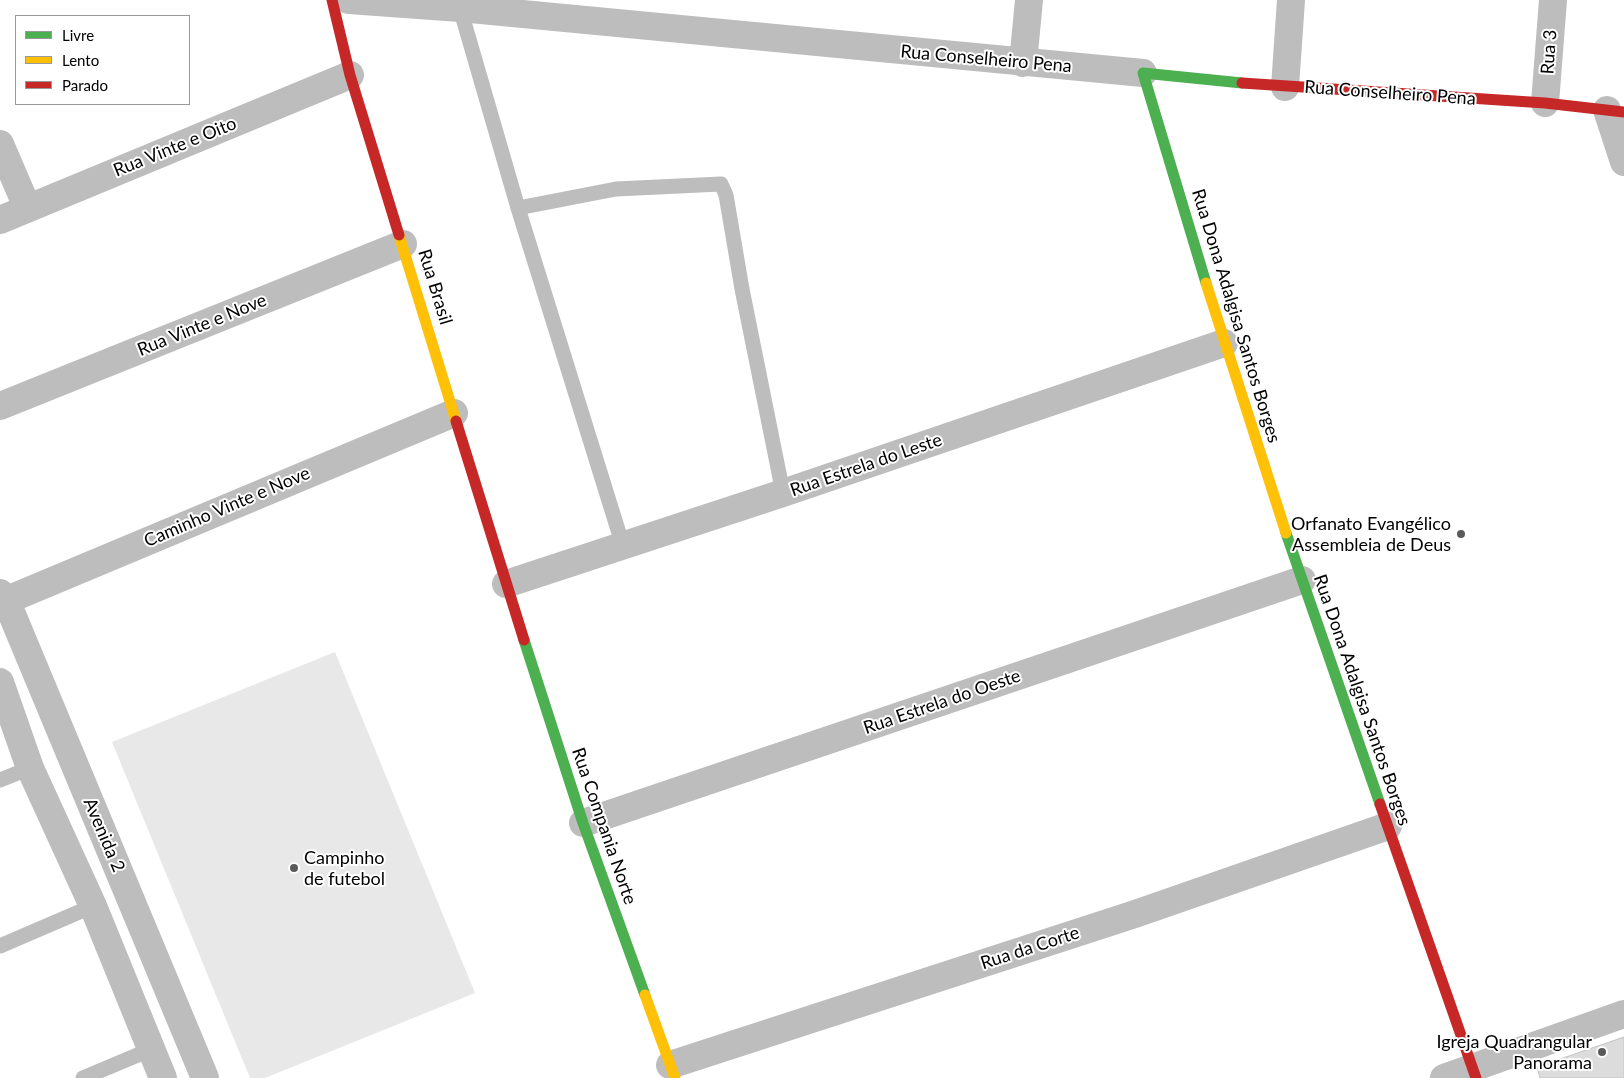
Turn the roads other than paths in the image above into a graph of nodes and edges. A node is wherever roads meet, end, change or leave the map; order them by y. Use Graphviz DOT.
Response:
graph roads {
  1 [pos="332,0"];
  2 [pos="349,0"];
  3 [pos="1029,0"];
  4 [pos="1291,0"];
  5 [pos="1553,0"];
  6 [pos="460,8"];
  7 [pos="1022,63"];
  8 [pos="1143,72"];
  9 [pos="350,75"];
  10 [pos="1285,87"];
  11 [pos="1545,103"];
  12 [pos="1615,111"];
  13 [pos="0,144"];
  14 [pos="1624,162"];
  15 [pos="27,207"];
  16 [pos="518,208"];
  17 [pos="0,220"];
  18 [pos="403,244"];
  19 [pos="1224,343"];
  20 [pos="0,406"];
  21 [pos="454,412"];
  22 [pos="783,494"];
  23 [pos="623,546"];
  24 [pos="1302,580"];
  25 [pos="506,584"];
  26 [pos="2,599"];
  27 [pos="0,682"];
  28 [pos="30,768"];
  29 [pos="0,780"];
  30 [pos="583,823"];
  31 [pos="1388,826"];
  32 [pos="93,906"];
  33 [pos="0,946"];
  34 [pos="1624,1014"];
  35 [pos="152,1049"];
  36 [pos="673,1071"];
  37 [pos="1474,1073"];
  38 [pos="83,1078"];
  39 [pos="163,1078"];
  40 [pos="205,1078"];
  41 [pos="1444,1078"];
  1 -- 9 [label="street, Rua Brasil"];
  2 -- 6 [label="street, Rua Conselheiro Pena"];
  3 -- 7 [label="street"];
  4 -- 10 [label="street"];
  5 -- 11 [label="street, Rua 3"];
  6 -- 7 [label="street, Rua Conselheiro Pena"];
  6 -- 16 [label="lane"];
  7 -- 8 [label="street, Rua Conselheiro Pena"];
  8 -- 10 [label="street, Rua Conselheiro Pena"];
  8 -- 19 [label="street, Rua Dona Adalgisa Santos Borges"];
  9 -- 15 [label="street, Rua Vinte e Oito"];
  9 -- 18 [label="street, Rua Brasil"];
  10 -- 11 [label="street, Rua Conselheiro Pena"];
  11 -- 12 [label="street, Rua Conselheiro Pena"];
  12 -- 14 [label="street"];
  13 -- 15 [label="street"];
  15 -- 17 [label="street, Rua Vinte e Oito"];
  16 -- 22 [label="lane"];
  16 -- 23 [label="lane"];
  18 -- 20 [label="street, Rua Vinte e Nove"];
  18 -- 21 [label="street, Rua Brasil"];
  19 -- 22 [label="street, Rua Estrela do Leste"];
  19 -- 24 [label="street, Rua Dona Adalgisa Santos Borges"];
  21 -- 25 [label="street, Rua Brasil"];
  21 -- 26 [label="street, Caminho Vinte e Nove"];
  22 -- 23 [label="street, Rua Estrela do Leste"];
  23 -- 25 [label="street, Rua Estrela do Leste"];
  24 -- 30 [label="street, Rua Estrela do Oeste"];
  24 -- 31 [label="street, Rua Dona Adalgisa Santos Borges"];
  25 -- 30 [label="street, Rua Compania Norte"];
  26 -- 40 [label="street, Avenida 2"];
  27 -- 28 [label="street"];
  28 -- 29 [label="lane"];
  28 -- 32 [label="street"];
  30 -- 36 [label="street, Rua Compania Norte"];
  31 -- 36 [label="street, Rua da Corte"];
  31 -- 37 [label="street, Rua Dona Adalgisa Santos Borges"];
  32 -- 33 [label="lane"];
  32 -- 35 [label="street"];
  34 -- 37 [label="street"];
  35 -- 38 [label="lane"];
  35 -- 39 [label="street"];
  37 -- 41 [label="street"];
}
